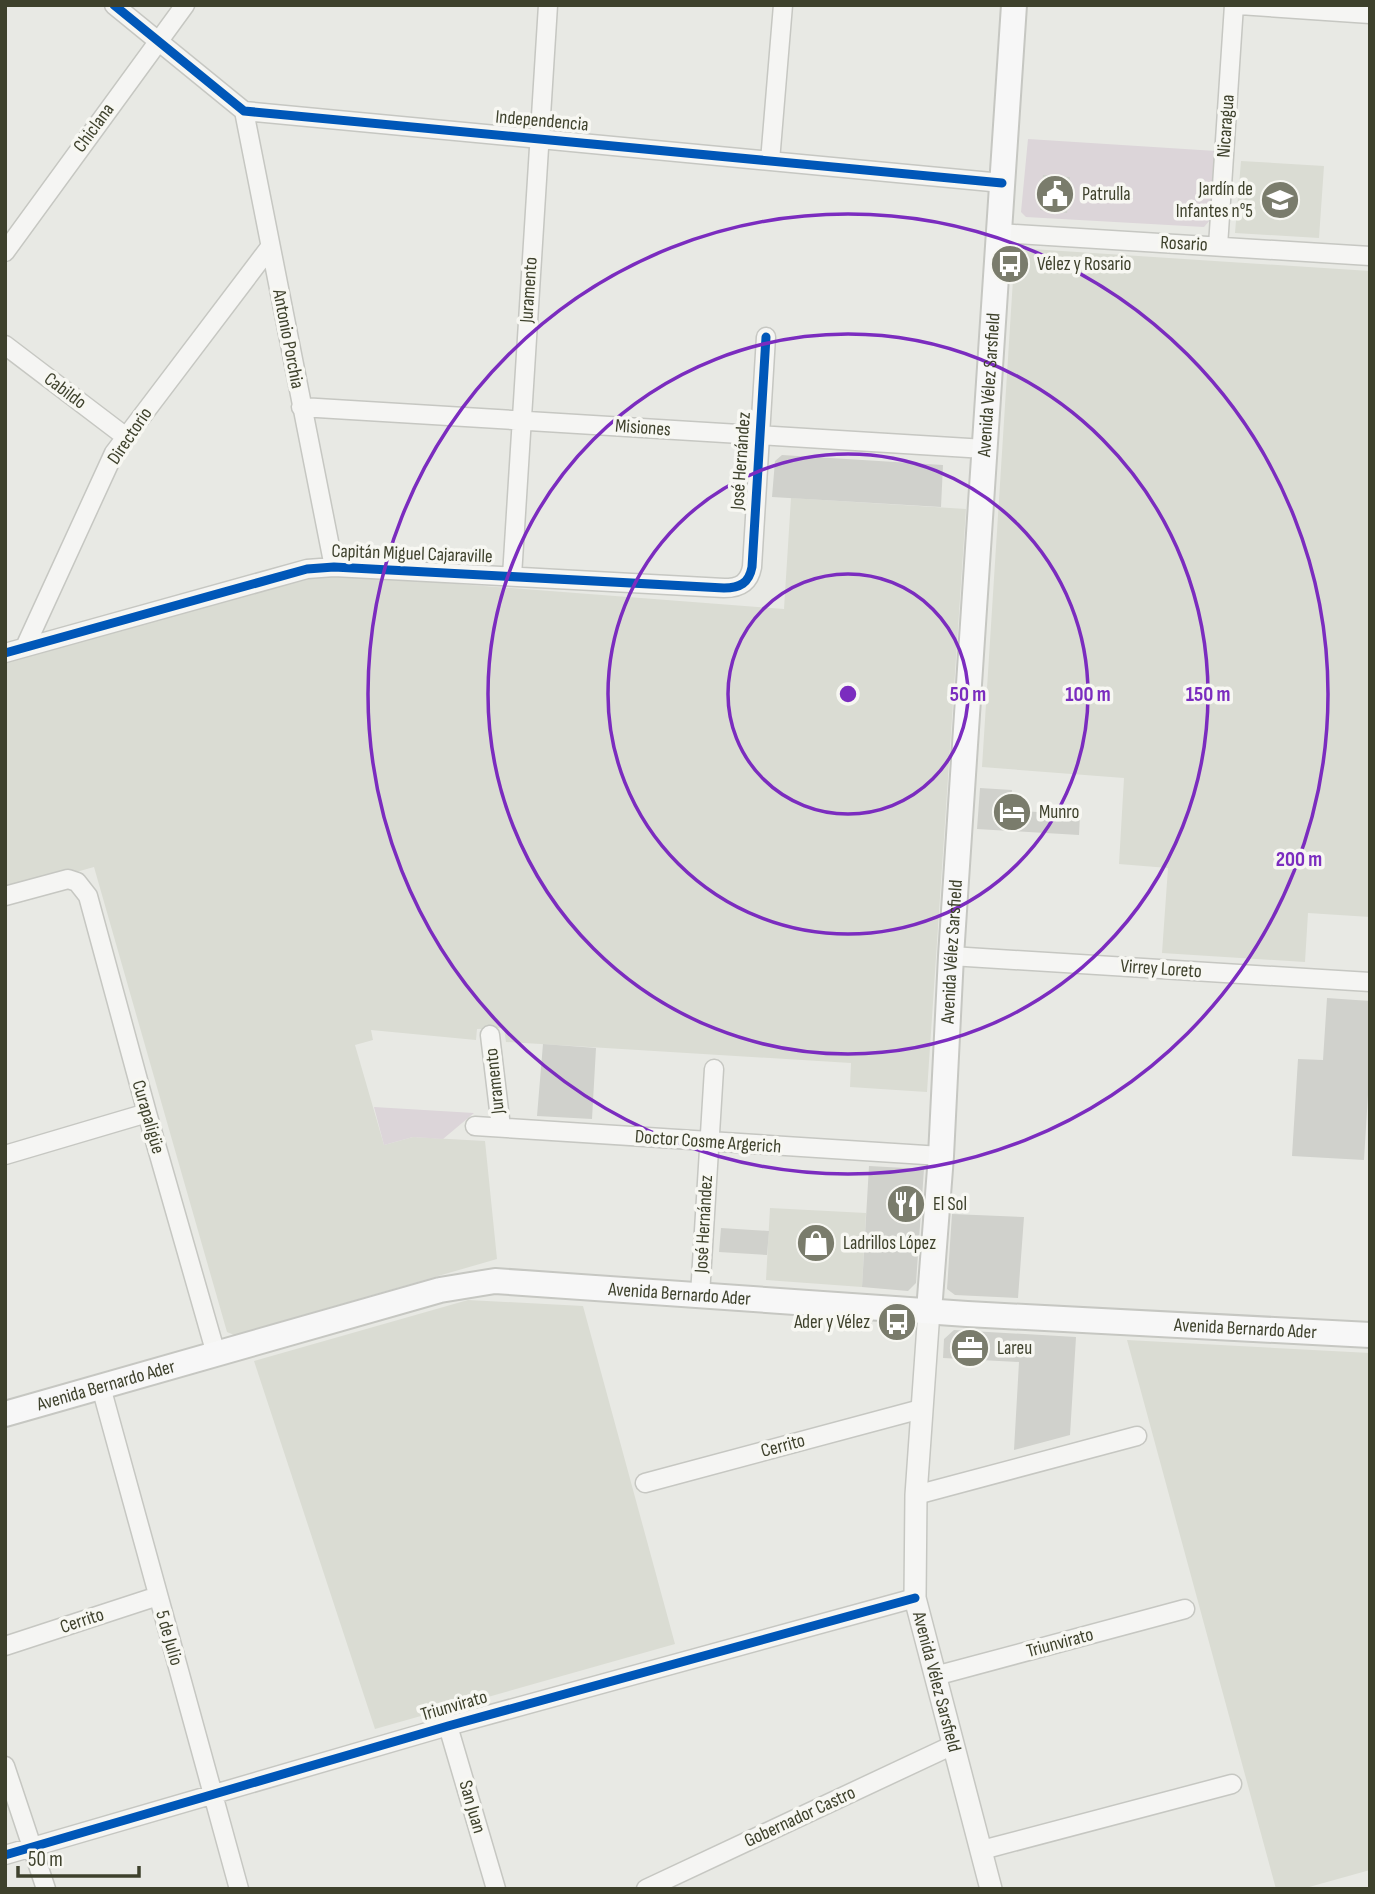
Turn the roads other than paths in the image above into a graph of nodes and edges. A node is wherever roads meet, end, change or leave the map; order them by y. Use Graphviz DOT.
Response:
graph roads {
  1 [pos="114,5"];
  2 [pos="185,5"];
  3 [pos="548,5"];
  4 [pos="783,5"];
  5 [pos="1014,5"];
  6 [pos="1236,5"];
  7 [pos="1370,14"];
  8 [pos="158,40"];
  9 [pos="244,111"];
  10 [pos="539,138"];
  11 [pos="770,161"];
  12 [pos="1002,183"];
  13 [pos="999,233"];
  14 [pos="1218,246"];
  15 [pos="270,247"];
  16 [pos="5,252"];
  17 [pos="1370,256"];
  18 [pos="766,337"];
  19 [pos="5,345"];
  20 [pos="300,407"];
  21 [pos="521,420"];
  22 [pos="760,435"];
  23 [pos="126,437"];
  24 [pos="985,449"];
  25 [pos="334,567"];
  26 [pos="512,576"];
  27 [pos="743,584"];
  28 [pos="25,647"];
  29 [pos="5,653"];
  30 [pos="5,896"];
  31 [pos="951,956"];
  32 [pos="1370,982"];
  33 [pos="490,1035"];
  34 [pos="713,1069"];
  35 [pos="147,1113"];
  36 [pos="475,1126"];
  37 [pos="500,1128"];
  38 [pos="708,1142"];
  39 [pos="5,1155"];
  40 [pos="941,1156"];
  41 [pos="700,1295"];
  42 [pos="929,1311"];
  43 [pos="1370,1335"];
  44 [pos="216,1354"];
  45 [pos="101,1387"];
  46 [pos="921,1409"];
  47 [pos="5,1414"];
  48 [pos="1137,1436"];
  49 [pos="645,1483"];
  50 [pos="916,1495"];
  51 [pos="158,1597"];
  52 [pos="915,1598"];
  53 [pos="1185,1609"];
  54 [pos="5,1646"];
  55 [pos="935,1676"];
  56 [pos="448,1726"];
  57 [pos="953,1745"];
  58 [pos="5,1766"];
  59 [pos="1232,1784"];
  60 [pos="213,1793"];
  61 [pos="32,1846"];
  62 [pos="982,1850"];
  63 [pos="5,1855"];
  64 [pos="46,1889"];
  65 [pos="239,1889"];
  66 [pos="496,1889"];
  67 [pos="646,1889"];
  68 [pos="991,1889"];
  1 -- 8 [label="street"];
  2 -- 8 [label="street, Chiclana"];
  3 -- 10 [label="street, Juramento"];
  4 -- 11 [label="street"];
  5 -- 12 [label="main road, Avenida Vélez Sarsfield"];
  6 -- 7 [label="street"];
  6 -- 14 [label="street, Nicaragua"];
  8 -- 9 [label="street"];
  8 -- 16 [label="street, Chiclana"];
  9 -- 10 [label="street, Independencia"];
  9 -- 15 [label="street, Antonio Porchia"];
  10 -- 11 [label="street, Independencia"];
  10 -- 21 [label="street, Juramento"];
  11 -- 12 [label="street, Independencia"];
  12 -- 13 [label="main road, Avenida Vélez Sarsfield"];
  13 -- 14 [label="street, Rosario"];
  13 -- 24 [label="main road, Avenida Vélez Sarsfield"];
  14 -- 17 [label="street, Rosario"];
  15 -- 20 [label="street, Antonio Porchia"];
  15 -- 23 [label="street, Directorio"];
  18 -- 22 [label="street, José Hernández"];
  19 -- 23 [label="street, Cabildo"];
  20 -- 21 [label="street, Misiones"];
  20 -- 25 [label="street, Antonio Porchia"];
  21 -- 22 [label="street, Misiones"];
  21 -- 26 [label="street, Juramento"];
  22 -- 24 [label="street, Misiones"];
  22 -- 27 [label="street, José Hernández"];
  23 -- 28 [label="street, Directorio"];
  24 -- 31 [label="main road, Avenida Vélez Sarsfield"];
  25 -- 26 [label="street, Capitán Miguel Cajaraville"];
  25 -- 28 [label="street, Capitán Miguel Cajaraville"];
  26 -- 27 [label="street, Capitán Miguel Cajaraville"];
  28 -- 29 [label="street, Capitán Miguel Cajaraville"];
  30 -- 35 [label="street, Curapaligüe"];
  31 -- 32 [label="street, Virrey Loreto"];
  31 -- 40 [label="main road, Avenida Vélez Sarsfield"];
  33 -- 37 [label="street, Juramento"];
  34 -- 38 [label="street, José Hernández"];
  35 -- 39 [label="street"];
  35 -- 44 [label="street, Curapaligüe"];
  36 -- 37 [label="street, Doctor Cosme Argerich"];
  37 -- 38 [label="street, Doctor Cosme Argerich"];
  38 -- 40 [label="street, Doctor Cosme Argerich"];
  38 -- 41 [label="street, José Hernández"];
  40 -- 42 [label="main road, Avenida Vélez Sarsfield"];
  41 -- 42 [label="main road, Avenida Bernardo Ader"];
  41 -- 44 [label="main road, Avenida Bernardo Ader"];
  42 -- 43 [label="main road, Avenida Bernardo Ader"];
  42 -- 46 [label="street, Avenida Vélez Sarsfield"];
  44 -- 45 [label="main road, Avenida Bernardo Ader"];
  45 -- 47 [label="main road, Avenida Bernardo Ader"];
  45 -- 51 [label="street, 5 de Julio"];
  46 -- 49 [label="street, Cerrito"];
  46 -- 50 [label="street, Avenida Vélez Sarsfield"];
  48 -- 50 [label="street"];
  50 -- 52 [label="street, Avenida Vélez Sarsfield"];
  51 -- 54 [label="street, Cerrito"];
  51 -- 60 [label="street, 5 de Julio"];
  52 -- 55 [label="street, Avenida Vélez Sarsfield"];
  52 -- 56 [label="street, Triunvirato"];
  53 -- 55 [label="street, Triunvirato"];
  55 -- 57 [label="street, Avenida Vélez Sarsfield"];
  56 -- 60 [label="street, Triunvirato"];
  56 -- 66 [label="street, San Juan"];
  57 -- 62 [label="street, Avenida Vélez Sarsfield"];
  57 -- 67 [label="street, Gobernador Castro"];
  58 -- 61 [label="street"];
  59 -- 62 [label="street"];
  60 -- 61 [label="street, Triunvirato"];
  60 -- 65 [label="street, 5 de Julio"];
  61 -- 63 [label="street, Triunvirato"];
  61 -- 64 [label="street"];
  62 -- 68 [label="street, Avenida Vélez Sarsfield"];
}
